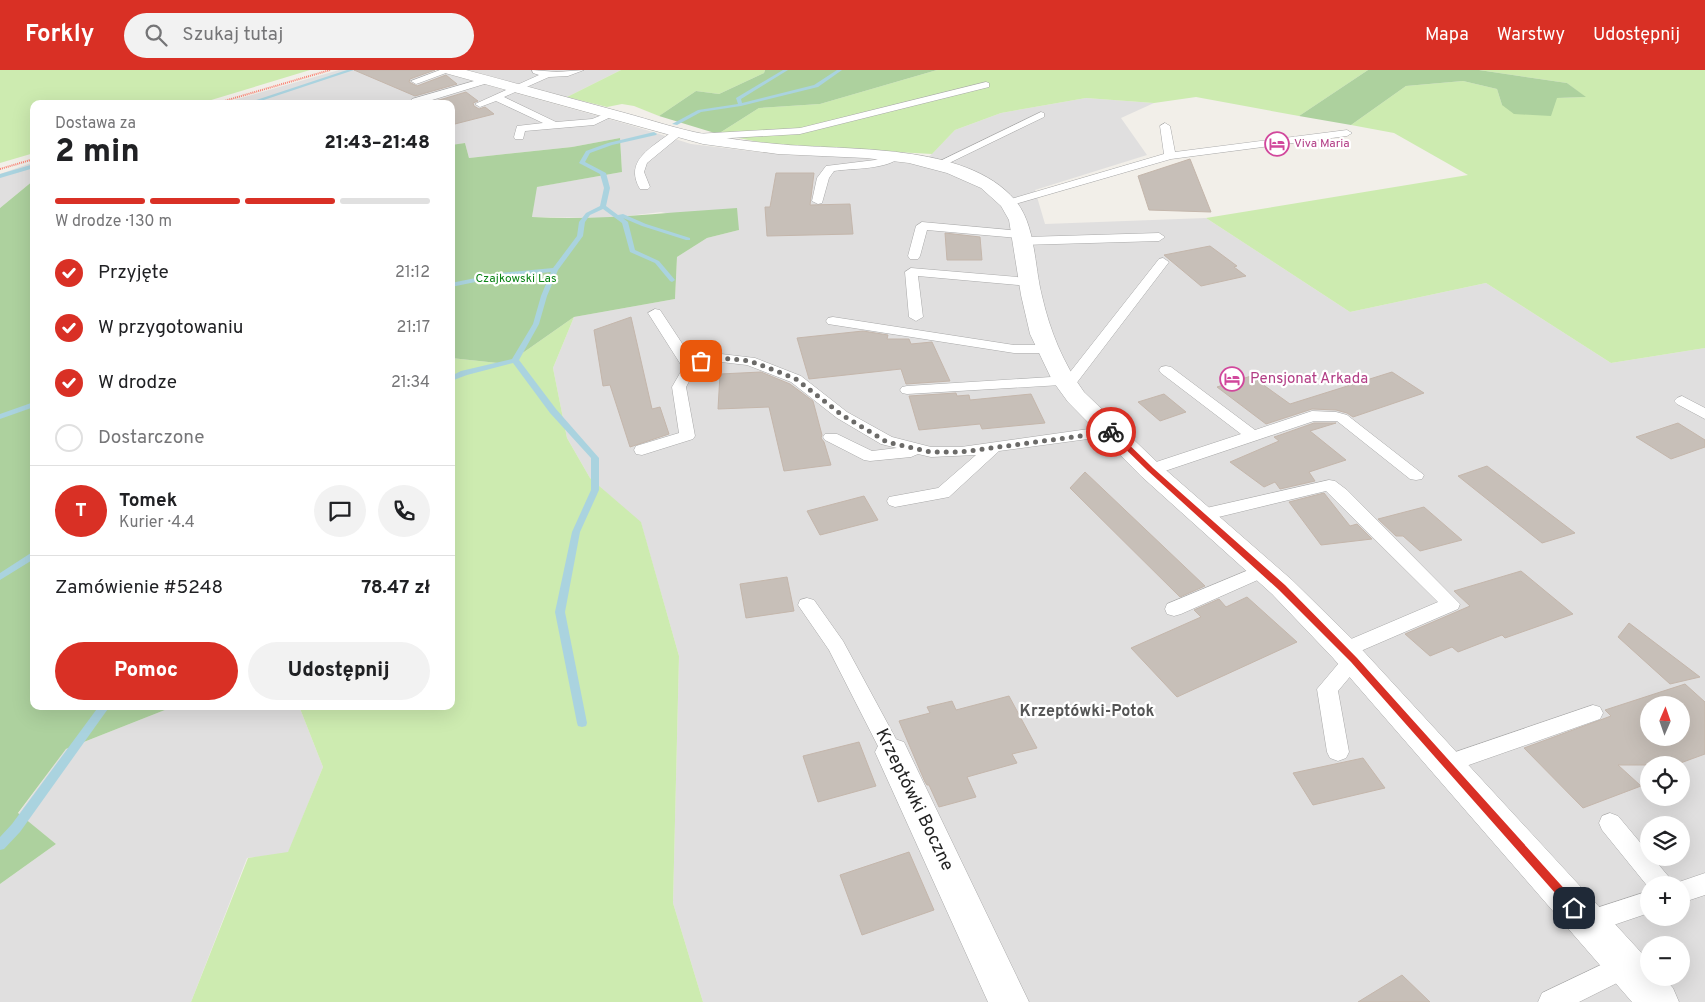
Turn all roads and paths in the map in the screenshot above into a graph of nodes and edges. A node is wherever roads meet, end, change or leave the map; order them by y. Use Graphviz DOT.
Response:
graph roads {
  1 [pos="330,70"];
  2 [pos="450,70"];
  3 [pos="536,70"];
  4 [pos="579,70"];
  5 [pos="546,75"];
  6 [pos="416,81"];
  7 [pos="986,84"];
  8 [pos="500,88"];
  9 [pos="228,100"];
  10 [pos="422,100"];
  11 [pos="480,104"];
  12 [pos="612,114"];
  13 [pos="1041,115"];
  14 [pos="555,125"];
  15 [pos="1165,126"];
  16 [pos="1347,132"];
  17 [pos="686,135"];
  18 [pos="519,137"];
  19 [pos="896,156"];
  20 [pos="1170,156"];
  21 [pos="30,160"];
  22 [pos="939,164"];
  23 [pos="0,169"];
  24 [pos="644,187"];
  25 [pos="818,201"];
  26 [pos="1008,203"];
  27 [pos="1159,237"];
  28 [pos="1022,238"];
  29 [pos="914,256"];
  30 [pos="1164,262"];
  31 [pos="1029,282"];
  32 [pos="654,313"];
  33 [pos="916,317"];
  34 [pos="833,321"];
  35 [pos="1047,349"];
  36 [pos="691,369"];
  37 [pos="1166,370"];
  38 [pos="1066,383"];
  39 [pos="907,390"];
  40 [pos="1682,401"];
  41 [pos="1705,414"];
  42 [pos="1110,431"];
  43 [pos="1252,436"];
  44 [pos="831,437"];
  45 [pos="995,447"];
  46 [pos="642,450"];
  47 [pos="929,451"];
  48 [pos="1150,470"];
  49 [pos="1416,475"];
  50 [pos="895,501"];
  51 [pos="1202,515"];
  52 [pos="1263,570"];
  53 [pos="807,605"];
  54 [pos="1174,609"];
  55 [pos="1349,655"];
  56 [pos="1593,714"];
  57 [pos="892,752"];
  58 [pos="1338,752"];
  59 [pos="1446,764"];
  60 [pos="1610,823"];
  61 [pos="1654,876"];
  62 [pos="1705,884"];
  63 [pos="1690,889"];
  64 [pos="1640,905"];
  65 [pos="1587,922"];
  66 [pos="1626,965"];
  67 [pos="1009,1002"];
  68 [pos="1551,1002"];
  69 [pos="1659,1002"];
  1 -- 9 [label="path"];
  2 -- 6 [label="lane"];
  2 -- 8 [label="street"];
  3 -- 5 [label="lane"];
  4 -- 5 [label="lane"];
  5 -- 8 [label="lane"];
  7 -- 17 [label="lane"];
  8 -- 10 [label="lane"];
  8 -- 11 [label="lane"];
  8 -- 12 [label="street"];
  8 -- 14 [label="lane"];
  12 -- 14 [label="lane"];
  12 -- 17 [label="street"];
  13 -- 22 [label="lane"];
  14 -- 18 [label="lane"];
  15 -- 20 [label="lane"];
  16 -- 20 [label="lane"];
  17 -- 19 [label="street"];
  17 -- 24 [label="lane"];
  19 -- 22 [label="street"];
  19 -- 25 [label="lane"];
  20 -- 26 [label="lane"];
  21 -- 23 [label="path"];
  22 -- 26 [label="street"];
  26 -- 28 [label="street"];
  27 -- 28 [label="lane"];
  28 -- 29 [label="lane"];
  28 -- 31 [label="street"];
  30 -- 38 [label="lane"];
  31 -- 33 [label="lane"];
  31 -- 35 [label="street"];
  32 -- 36 [label="lane"];
  34 -- 35 [label="lane"];
  35 -- 38 [label="street"];
  36 -- 46 [label="lane"];
  36 -- 47 [label="lane"];
  37 -- 43 [label="lane"];
  38 -- 39 [label="lane"];
  38 -- 42 [label="street"];
  40 -- 41 [label="lane"];
  42 -- 45 [label="lane"];
  42 -- 48 [label="street"];
  43 -- 48 [label="lane"];
  43 -- 49 [label="lane"];
  44 -- 47 [label="lane"];
  45 -- 47 [label="lane"];
  45 -- 50 [label="lane"];
  48 -- 51 [label="street"];
  51 -- 52 [label="street"];
  51 -- 55 [label="lane"];
  52 -- 54 [label="lane"];
  52 -- 55 [label="street"];
  53 -- 57 [label="lane, Krzeptówki Boczne"];
  55 -- 58 [label="lane"];
  55 -- 59 [label="street"];
  56 -- 59 [label="lane"];
  57 -- 67 [label="street, Krzeptówki Boczne"];
  59 -- 65 [label="street"];
  60 -- 61 [label="lane"];
  62 -- 63 [label="lane"];
  64 -- 65 [label="lane"];
  65 -- 66 [label="street"];
  66 -- 68 [label="lane"];
  66 -- 69 [label="street"];
}
